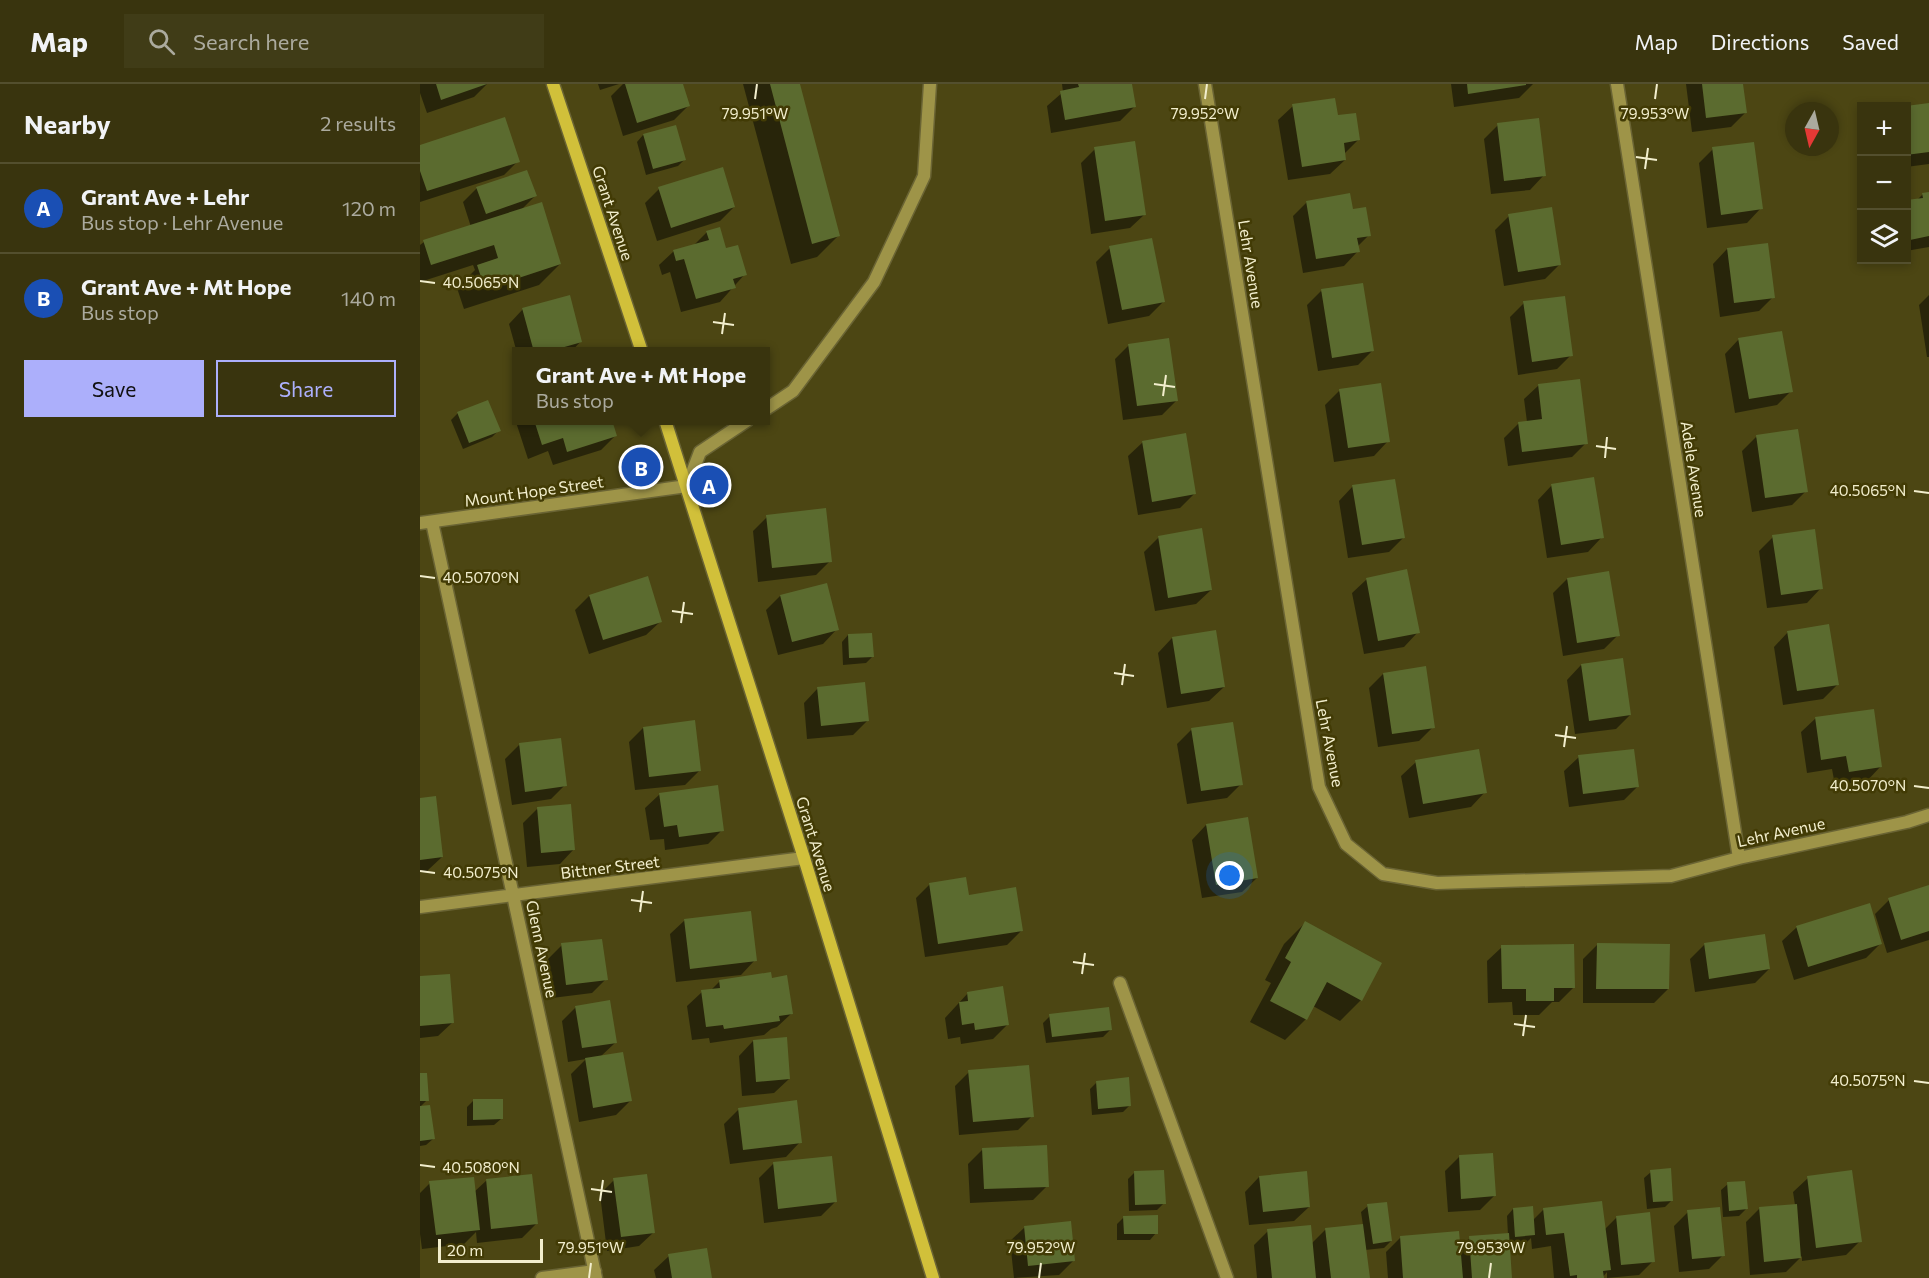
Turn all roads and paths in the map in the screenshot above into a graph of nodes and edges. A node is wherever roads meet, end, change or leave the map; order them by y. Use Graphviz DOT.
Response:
graph roads {
  1 [pos="553,84"];
  2 [pos="930,84"];
  3 [pos="1205,84"];
  4 [pos="1617,84"];
  5 [pos="641,347"];
  6 [pos="770,406"];
  7 [pos="667,425"];
  8 [pos="740,425"];
  9 [pos="687,486"];
  10 [pos="426,523"];
  11 [pos="1929,814"];
  12 [pos="804,858"];
  13 [pos="1739,858"];
  14 [pos="514,896"];
  15 [pos="420,907"];
  16 [pos="1120,983"];
  17 [pos="596,1275"];
  18 [pos="542,1278"];
  19 [pos="933,1278"];
  20 [pos="1227,1278"];
  1 -- 5 [label="main road, Grant Avenue"];
  2 -- 6 [label="street"];
  3 -- 13 [label="street, Lehr Avenue"];
  4 -- 13 [label="street, Adele Avenue"];
  7 -- 9 [label="main road, Grant Avenue"];
  8 -- 9 [label="street"];
  9 -- 10 [label="street, Mount Hope Street"];
  9 -- 12 [label="main road, Grant Avenue"];
  10 -- 14 [label="street, Glenn Avenue"];
  11 -- 13 [label="street, Lehr Avenue"];
  12 -- 14 [label="street, Bittner Street"];
  12 -- 19 [label="main road, Grant Avenue"];
  14 -- 15 [label="street, Bittner Street"];
  14 -- 17 [label="street, Glenn Avenue"];
  16 -- 20 [label="street"];
  17 -- 18 [label="street"];
}
